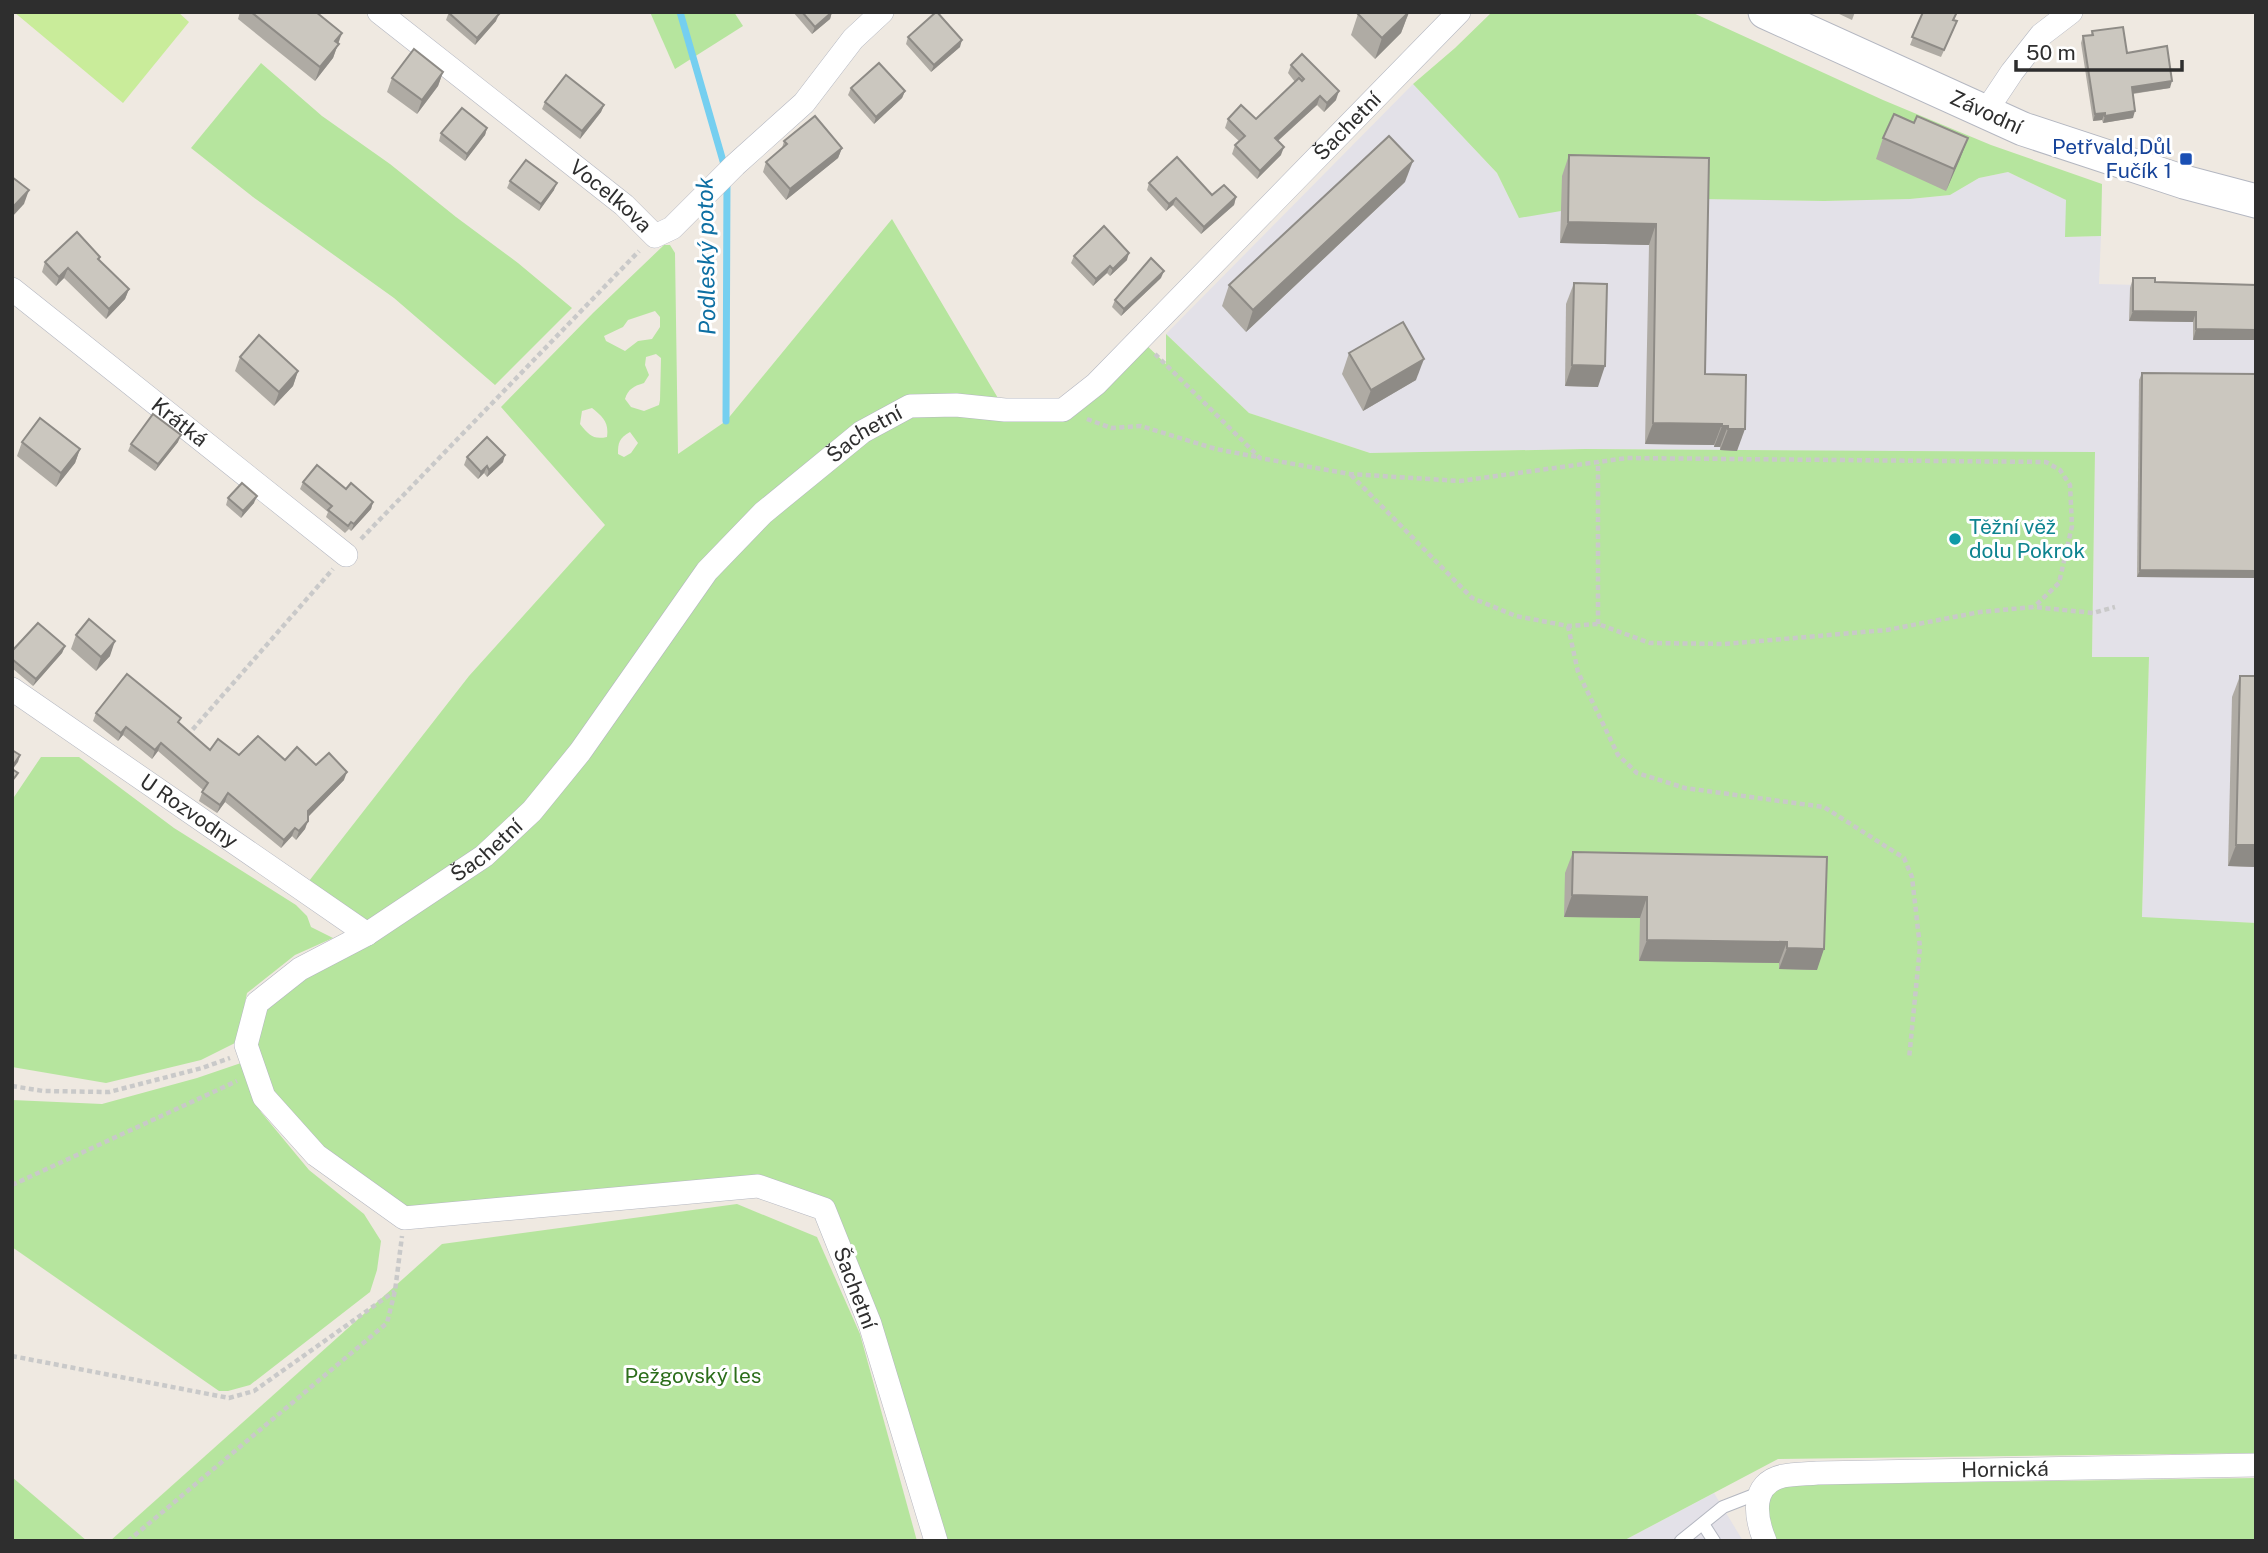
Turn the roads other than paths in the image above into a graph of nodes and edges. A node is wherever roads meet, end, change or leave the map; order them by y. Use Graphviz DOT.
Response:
graph roads {
  1 [pos="379,12"];
  2 [pos="882,12"];
  3 [pos="1459,12"];
  4 [pos="1765,12"];
  5 [pos="2071,12"];
  6 [pos="1986,111"];
  7 [pos="2256,201"];
  8 [pos="12,289"];
  9 [pos="346,555"];
  10 [pos="12,690"];
  11 [pos="367,934"];
  12 [pos="2256,1465"];
  13 [pos="1759,1493"];
  14 [pos="1703,1524"];
  15 [pos="936,1541"];
  16 [pos="1681,1541"];
  17 [pos="1714,1541"];
  18 [pos="1765,1541"];
  1 -- 2 [label="street, Vocelkova"];
  3 -- 11 [label="street, Šachetní"];
  4 -- 6 [label="street, Závodní"];
  5 -- 6 [label="street"];
  6 -- 7 [label="street, Závodní"];
  8 -- 9 [label="street, Krátká"];
  10 -- 11 [label="street, U Rozvodny"];
  11 -- 15 [label="street, Šachetní"];
  12 -- 13 [label="street, Hornická"];
  13 -- 14 [label="lane"];
  13 -- 18 [label="street"];
  14 -- 16 [label="lane"];
  14 -- 17 [label="lane"];
}
